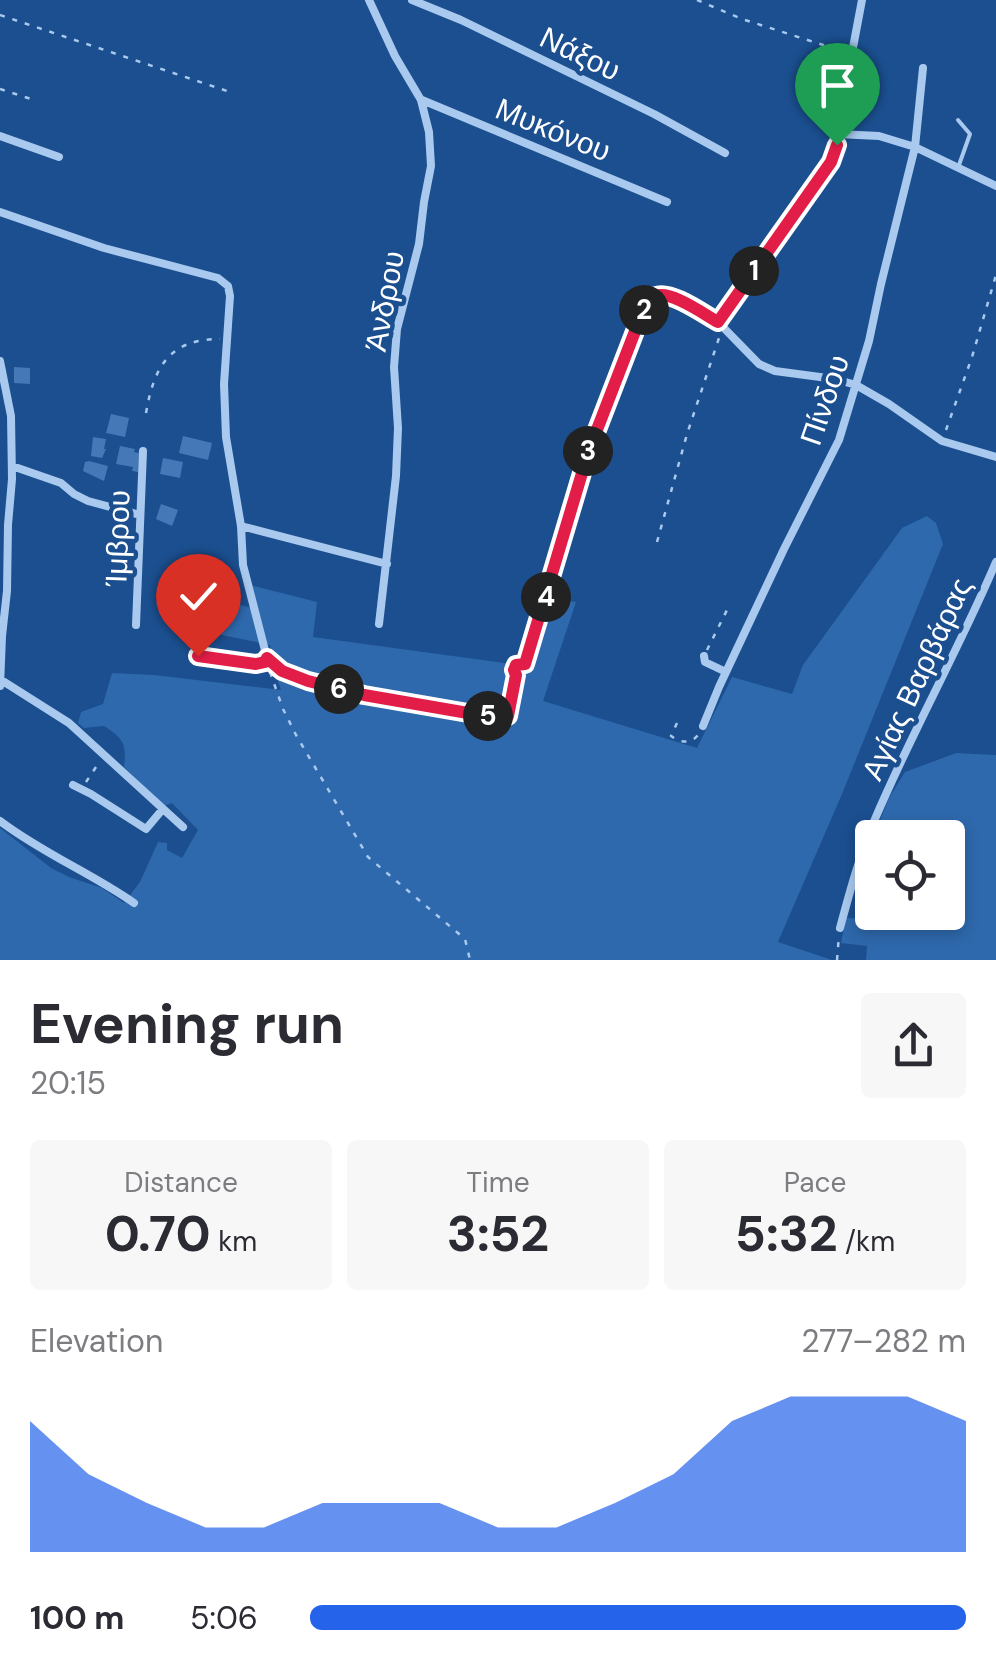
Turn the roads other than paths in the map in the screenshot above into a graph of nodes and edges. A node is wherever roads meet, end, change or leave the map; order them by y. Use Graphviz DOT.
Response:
graph roads {
  1 [pos="369,0"];
  2 [pos="412,0"];
  3 [pos="862,0"];
  4 [pos="924,68"];
  5 [pos="421,100"];
  6 [pos="958,120"];
  7 [pos="838,134"];
  8 [pos="0,136"];
  9 [pos="915,148"];
  10 [pos="724,153"];
  11 [pos="59,158"];
  12 [pos="958,170"];
  13 [pos="996,186"];
  14 [pos="667,202"];
  15 [pos="0,212"];
  16 [pos="718,322"];
  17 [pos="0,361"];
  18 [pos="856,385"];
  19 [pos="4,400"];
  20 [pos="7,434"];
  21 [pos="143,451"];
  22 [pos="996,457"];
  23 [pos="12,466"];
  24 [pos="0,492"];
  25 [pos="12,494"];
  26 [pos="140,515"];
  27 [pos="241,526"];
  28 [pos="4,539"];
  29 [pos="996,562"];
  30 [pos="387,564"];
  31 [pos="379,624"];
  32 [pos="136,625"];
  33 [pos="198,656"];
  34 [pos="704,656"];
  35 [pos="525,664"];
  36 [pos="726,672"];
  37 [pos="0,682"];
  38 [pos="703,726"];
  39 [pos="73,785"];
  40 [pos="162,810"];
  41 [pos="0,821"];
  42 [pos="184,828"];
  43 [pos="134,903"];
  44 [pos="840,928"];
  1 -- 5 [label="street, Άνδρου"];
  2 -- 10 [label="street, Νάξου"];
  3 -- 7 [label="street"];
  4 -- 9 [label="street, Πίνδου"];
  5 -- 14 [label="street, Μυκόνου"];
  5 -- 30 [label="street, Άνδρου"];
  6 -- 12 [label="lane"];
  7 -- 9 [label="street"];
  7 -- 16 [label="street"];
  8 -- 11 [label="street"];
  9 -- 12 [label="street"];
  9 -- 18 [label="street, Πίνδου"];
  12 -- 13 [label="street"];
  15 -- 27 [label="street"];
  16 -- 18 [label="street"];
  16 -- 35 [label="street"];
  17 -- 19 [label="street"];
  18 -- 22 [label="street"];
  18 -- 36 [label="street, Πίνδου"];
  19 -- 20 [label="street"];
  20 -- 23 [label="street"];
  21 -- 26 [label="street, Ίμβρου"];
  23 -- 25 [label="street"];
  23 -- 26 [label="street"];
  24 -- 25 [label="street"];
  25 -- 28 [label="street"];
  26 -- 32 [label="street, Ίμβρου"];
  27 -- 30 [label="street"];
  27 -- 33 [label="street"];
  28 -- 37 [label="street"];
  29 -- 44 [label="street, Αγίας Βαρβάρας"];
  30 -- 31 [label="street, Άνδρου"];
  34 -- 36 [label="street"];
  36 -- 38 [label="street, Πίνδου"];
  37 -- 40 [label="street"];
  39 -- 40 [label="street"];
  40 -- 42 [label="street"];
  41 -- 43 [label="street"];
}
